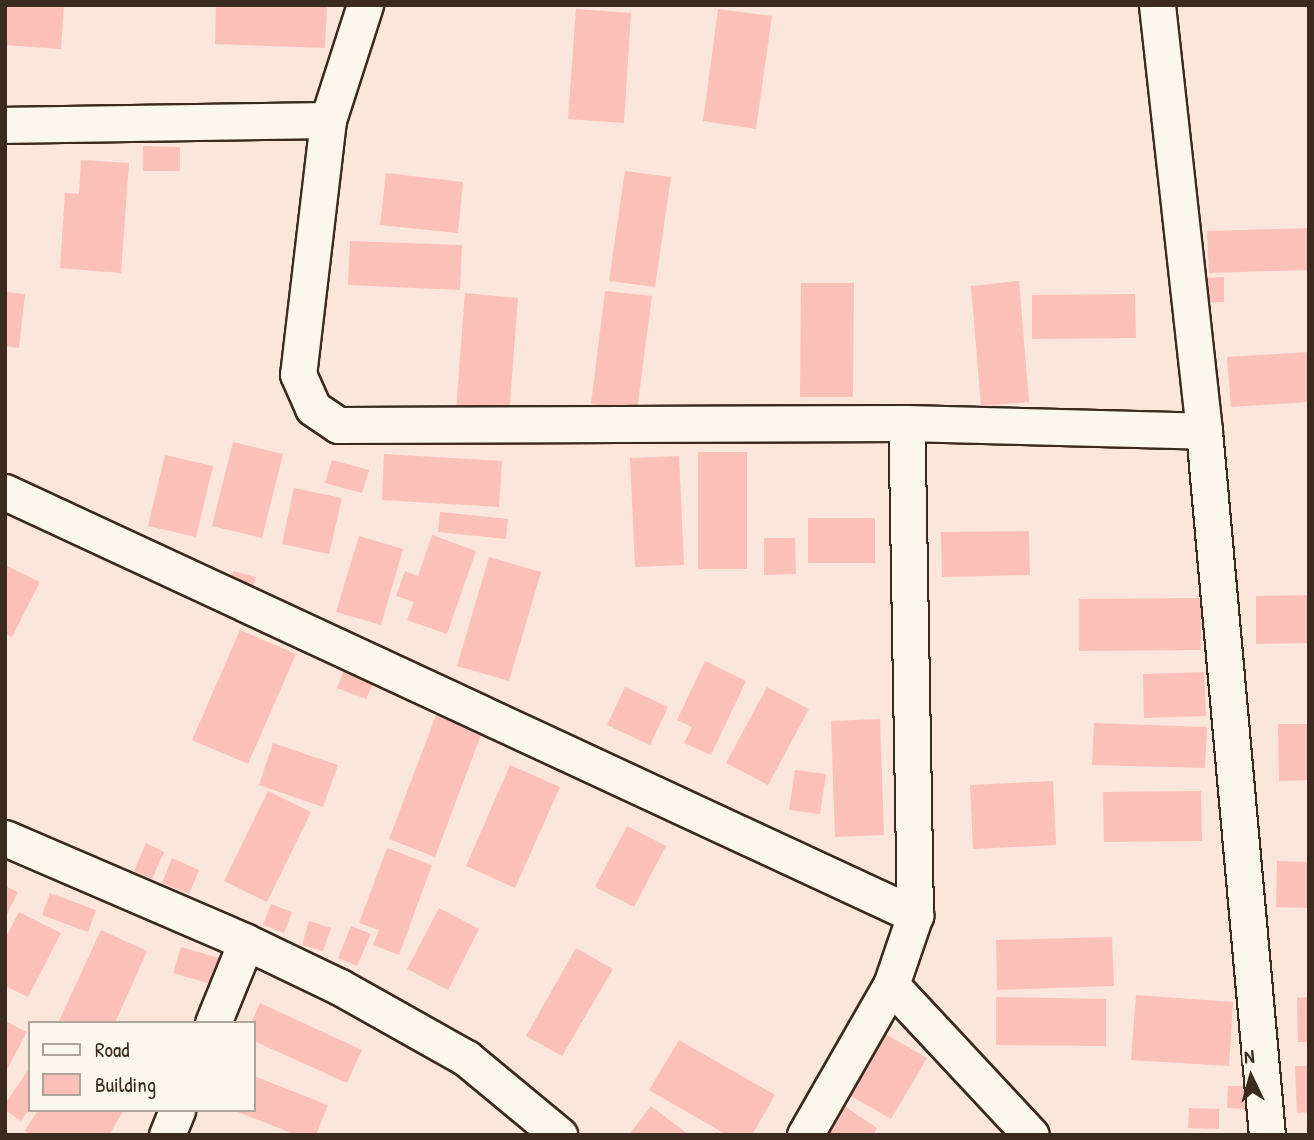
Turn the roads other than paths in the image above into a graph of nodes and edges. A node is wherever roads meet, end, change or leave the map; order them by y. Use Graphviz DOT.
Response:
graph roads {
  1 [pos="365,5"];
  2 [pos="1157,5"];
  3 [pos="328,120"];
  4 [pos="5,125"];
  5 [pos="906,423"];
  6 [pos="1204,431"];
  7 [pos="5,492"];
  8 [pos="5,838"];
  9 [pos="915,915"];
  10 [pos="246,942"];
  11 [pos="891,985"];
  12 [pos="214,1021"];
  13 [pos="176,1112"];
  14 [pos="167,1135"];
  15 [pos="559,1135"];
  16 [pos="804,1135"];
  17 [pos="1031,1135"];
  18 [pos="1267,1135"];
  1 -- 3 [label="street"];
  2 -- 6 [label="street"];
  3 -- 4 [label="street"];
  3 -- 5 [label="street"];
  5 -- 6 [label="street"];
  5 -- 9 [label="street"];
  6 -- 18 [label="street"];
  7 -- 9 [label="street"];
  8 -- 10 [label="street"];
  9 -- 11 [label="street"];
  10 -- 12 [label="street"];
  10 -- 15 [label="street"];
  11 -- 16 [label="street"];
  11 -- 17 [label="street"];
  13 -- 14 [label="street"];
}
